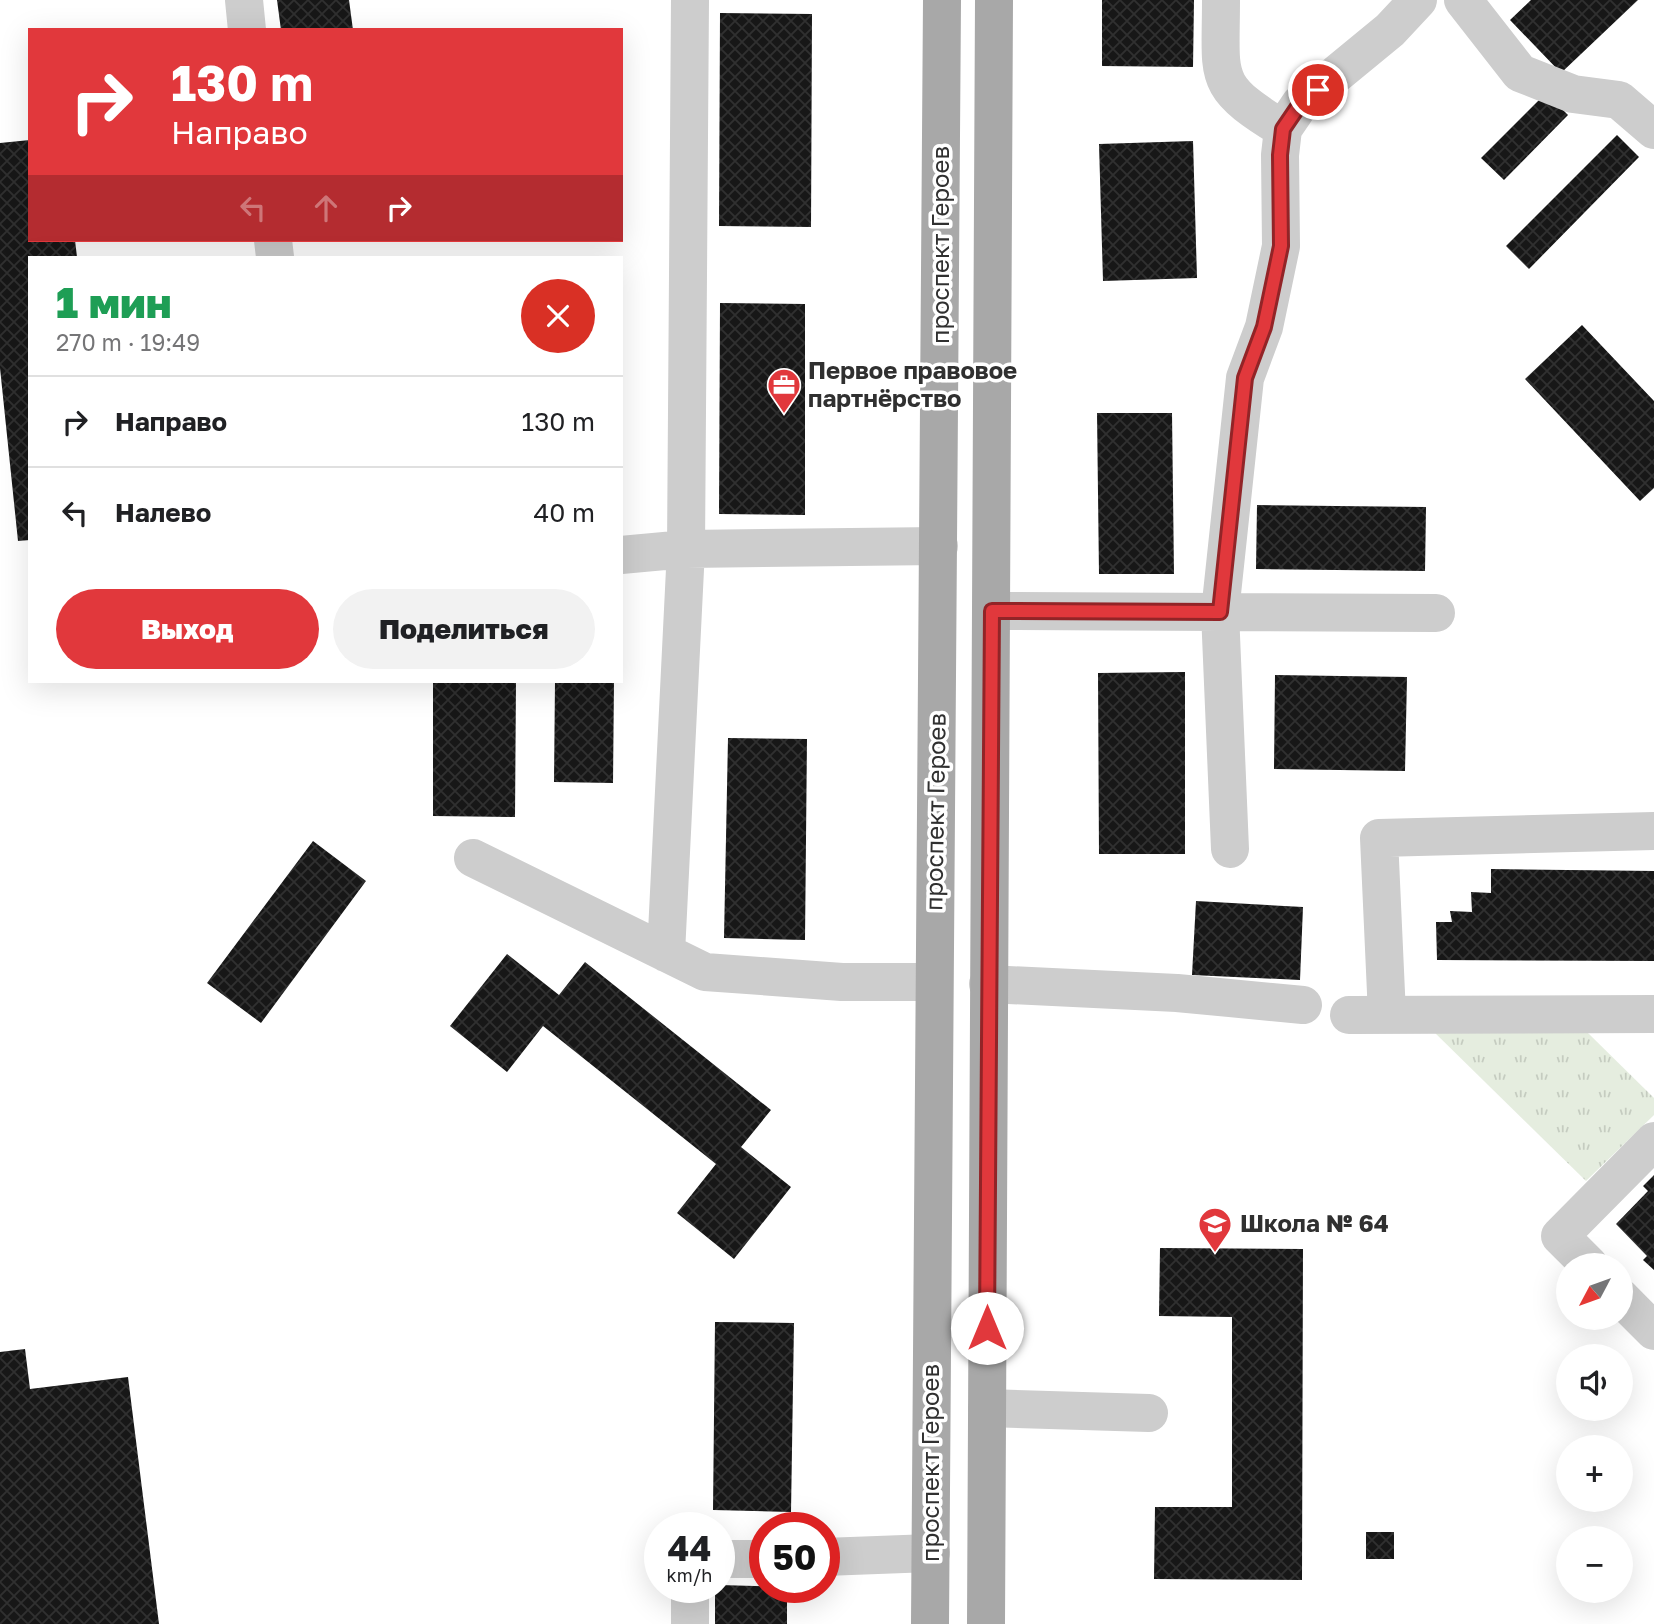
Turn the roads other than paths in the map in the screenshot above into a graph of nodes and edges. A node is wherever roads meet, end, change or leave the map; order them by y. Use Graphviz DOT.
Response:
graph roads {
  1 [pos="244,0"];
  2 [pos="690,0"];
  3 [pos="942,0"];
  4 [pos="995,0"];
  5 [pos="1221,0"];
  6 [pos="1418,0"];
  7 [pos="1463,0"];
  8 [pos="247,28"];
  9 [pos="1283,129"];
  10 [pos="1654,130"];
  11 [pos="939,546"];
  12 [pos="686,549"];
  13 [pos="623,555"];
  14 [pos="992,611"];
  15 [pos="1220,612"];
  16 [pos="1436,613"];
  17 [pos="1654,831"];
  18 [pos="1230,849"];
  19 [pos="473,858"];
  20 [pos="666,953"];
  21 [pos="934,982"];
  22 [pos="988,984"];
  23 [pos="1303,1005"];
  24 [pos="1654,1014"];
  25 [pos="1654,1141"];
  26 [pos="1577,1253"];
  27 [pos="1633,1310"];
  28 [pos="1654,1331"];
  29 [pos="987,1408"];
  30 [pos="1149,1413"];
  31 [pos="931,1553"];
  32 [pos="840,1556"];
  33 [pos="690,1603"];
  34 [pos="690,1624"];
  35 [pos="930,1624"];
  36 [pos="986,1624"];
  1 -- 8 [label="lane"];
  2 -- 12 [label="lane"];
  3 -- 11 [label="main road, проспект Героев"];
  4 -- 14 [label="main road"];
  5 -- 9 [label="lane"];
  6 -- 9 [label="lane"];
  7 -- 10 [label="lane"];
  9 -- 15 [label="lane"];
  11 -- 12 [label="lane"];
  11 -- 21 [label="main road, проспект Героев"];
  12 -- 13 [label="lane"];
  12 -- 20 [label="lane"];
  14 -- 15 [label="lane"];
  14 -- 22 [label="main road"];
  15 -- 16 [label="lane"];
  15 -- 18 [label="lane"];
  17 -- 24 [label="lane"];
  19 -- 20 [label="lane"];
  20 -- 21 [label="lane"];
  21 -- 31 [label="main road, проспект Героев"];
  22 -- 23 [label="lane"];
  22 -- 29 [label="main road"];
  25 -- 26 [label="lane"];
  27 -- 28 [label="lane"];
  29 -- 30 [label="lane"];
  29 -- 36 [label="main road"];
  31 -- 32 [label="lane"];
  31 -- 35 [label="main road, проспект Героев"];
  33 -- 34 [label="lane"];
}
